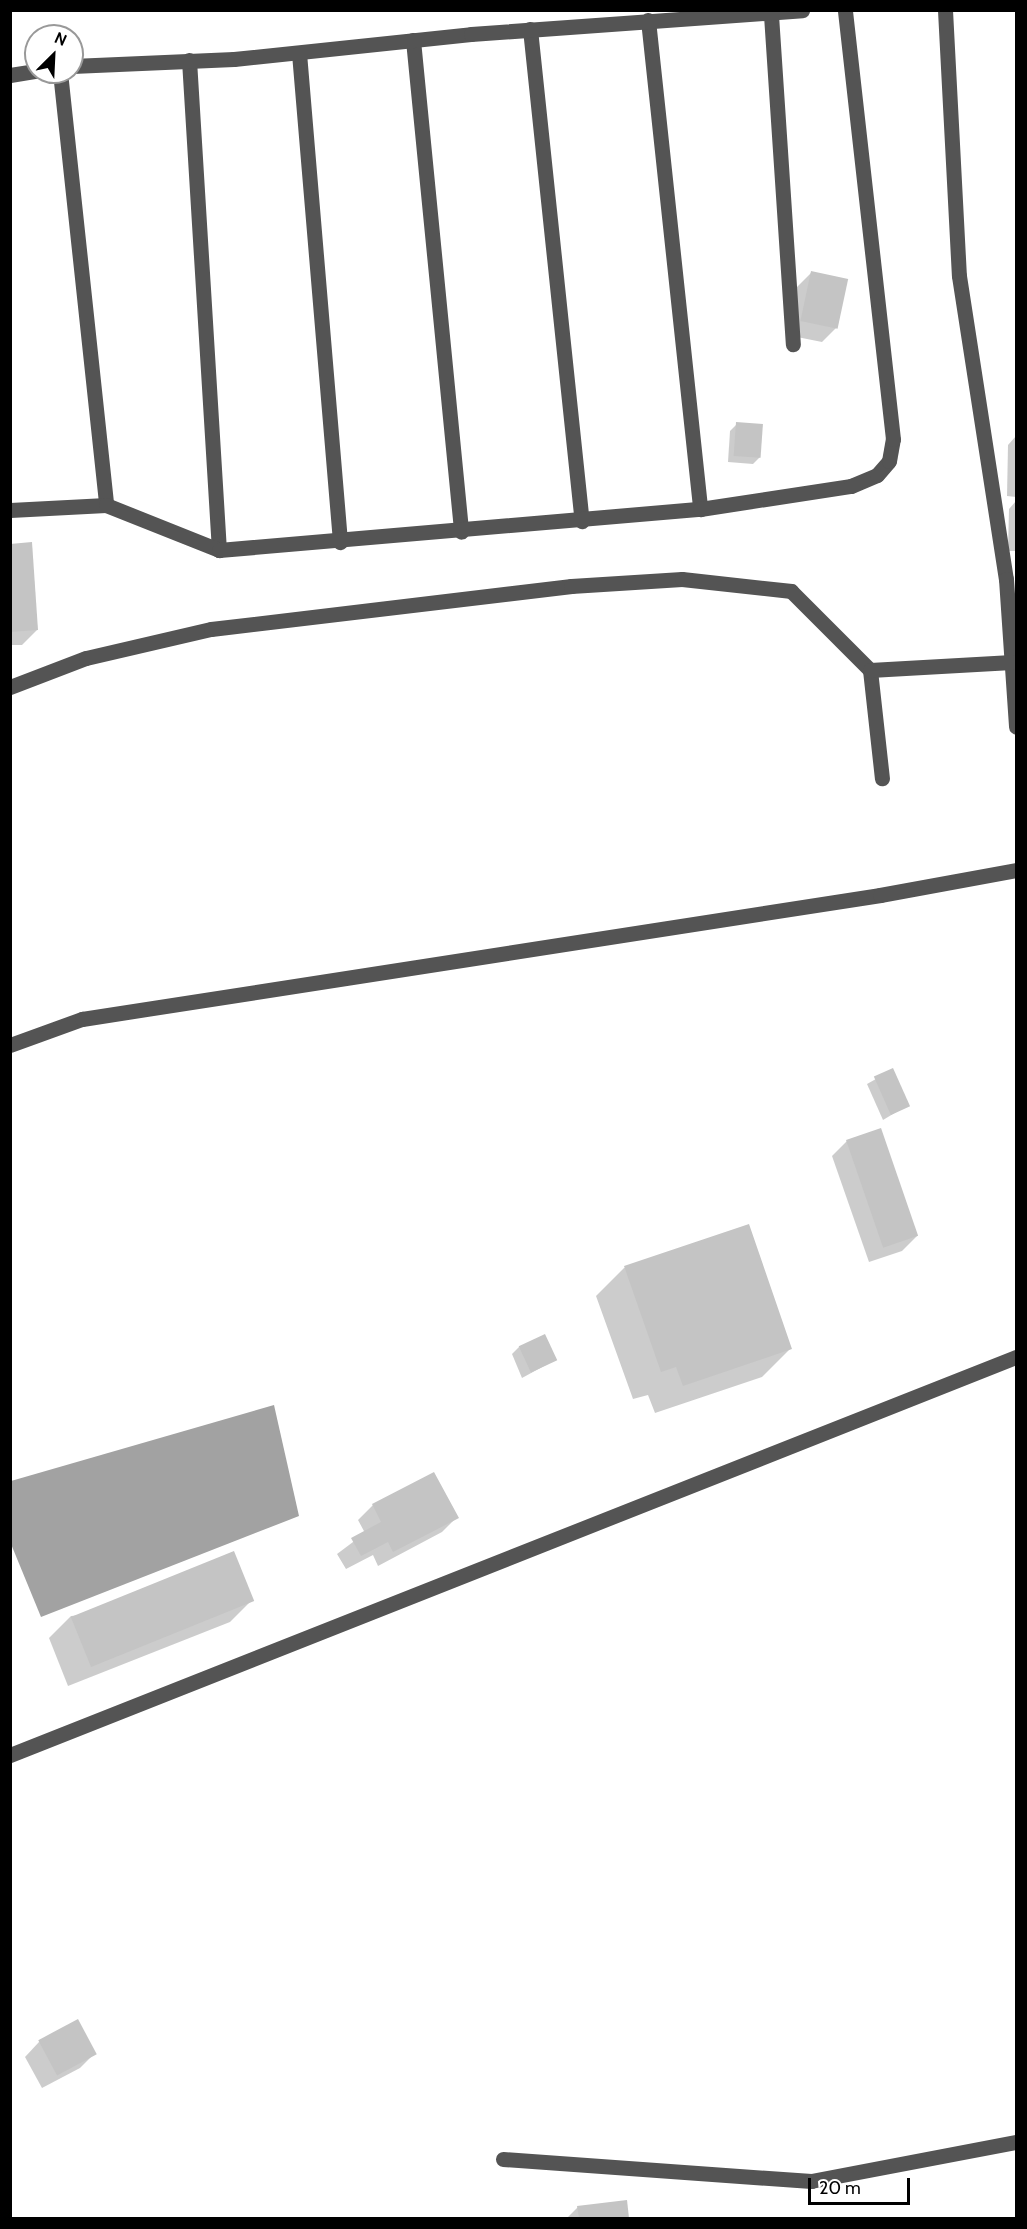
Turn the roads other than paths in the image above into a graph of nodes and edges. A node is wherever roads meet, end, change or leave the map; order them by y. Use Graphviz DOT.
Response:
graph roads {
  1 [pos="802,10"];
  2 [pos="845,10"];
  3 [pos="945,10"];
  4 [pos="771,15"];
  5 [pos="648,20"];
  6 [pos="530,29"];
  7 [pos="413,40"];
  8 [pos="299,52"];
  9 [pos="189,60"];
  10 [pos="84,65"];
  11 [pos="61,84"];
  12 [pos="793,344"];
  13 [pos="106,505"];
  14 [pos="700,509"];
  15 [pos="10,510"];
  16 [pos="582,520"];
  17 [pos="461,532"];
  18 [pos="340,542"];
  19 [pos="219,550"];
  20 [pos="1012,662"];
  21 [pos="870,670"];
  22 [pos="10,687"];
  23 [pos="1017,727"];
  24 [pos="882,778"];
  25 [pos="1017,870"];
  26 [pos="10,1045"];
  27 [pos="1017,1357"];
  28 [pos="10,1755"];
  29 [pos="1017,2142"];
  30 [pos="503,2159"];
  1 -- 4 [label="street"];
  2 -- 14 [label="street"];
  3 -- 20 [label="street"];
  4 -- 5 [label="street"];
  4 -- 12 [label="street"];
  5 -- 6 [label="street"];
  5 -- 14 [label="street"];
  6 -- 7 [label="street"];
  6 -- 16 [label="street"];
  7 -- 8 [label="street"];
  7 -- 17 [label="street"];
  8 -- 9 [label="street"];
  8 -- 18 [label="street"];
  9 -- 10 [label="street"];
  9 -- 19 [label="street"];
  11 -- 13 [label="street"];
  13 -- 15 [label="street"];
  13 -- 19 [label="street"];
  14 -- 16 [label="street"];
  16 -- 17 [label="street"];
  17 -- 18 [label="street"];
  18 -- 19 [label="street"];
  20 -- 21 [label="street"];
  20 -- 23 [label="street"];
  21 -- 22 [label="street"];
  21 -- 24 [label="street"];
  25 -- 26 [label="street"];
  27 -- 28 [label="street"];
  29 -- 30 [label="street"];
}
